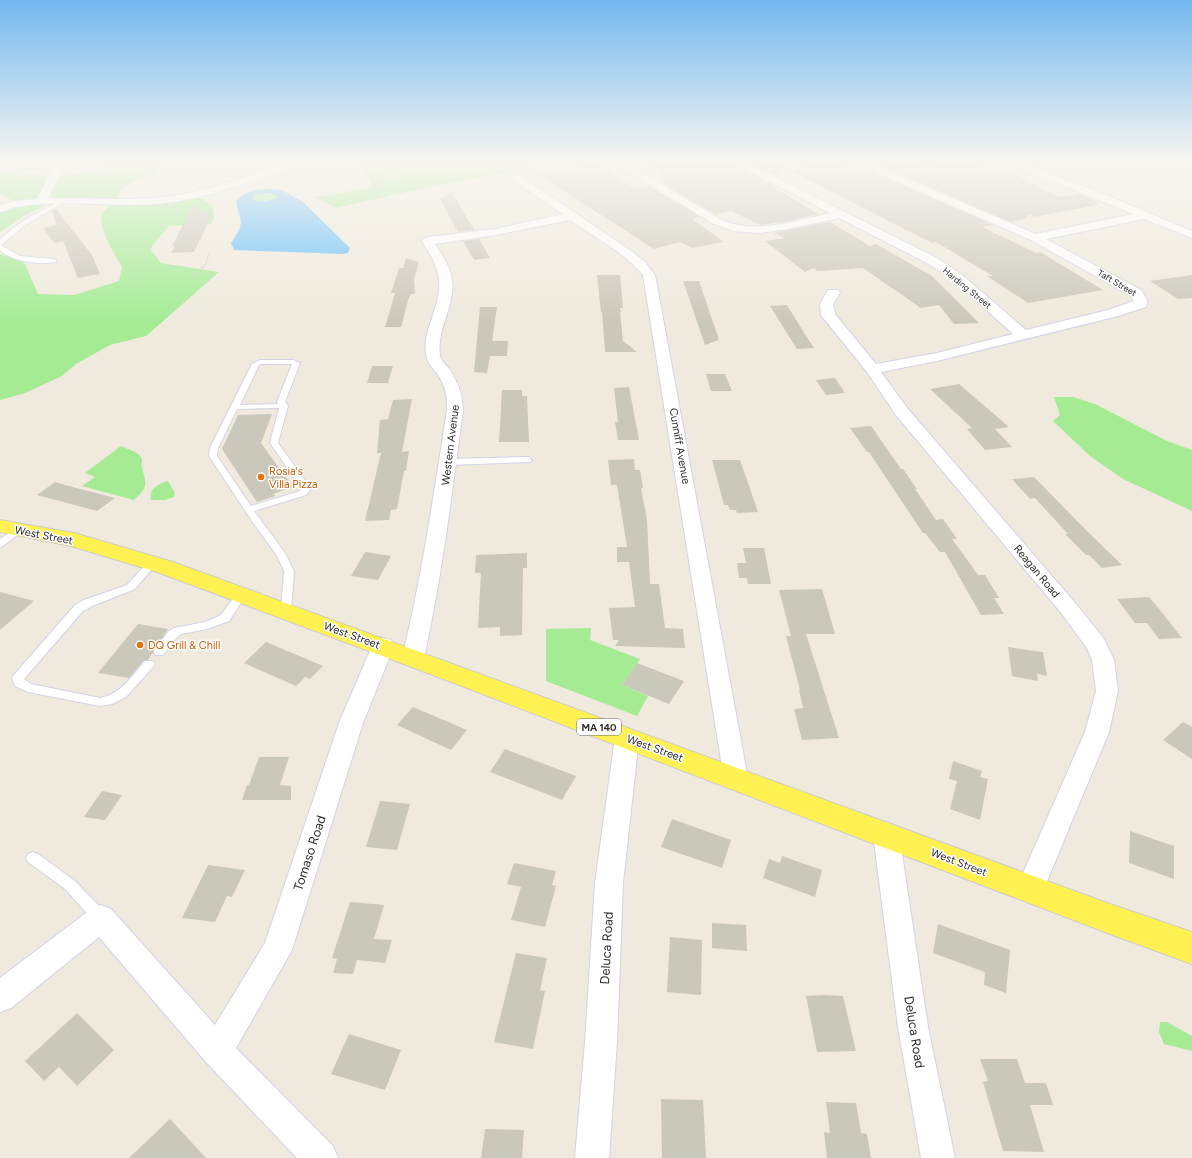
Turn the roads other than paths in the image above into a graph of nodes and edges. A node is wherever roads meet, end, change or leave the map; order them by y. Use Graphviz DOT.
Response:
graph roads {
  1 [pos="38,215"];
  2 [pos="706,215"];
  3 [pos="837,215"];
  4 [pos="844,215"];
  5 [pos="982,215"];
  6 [pos="1145,215"];
  7 [pos="571,216"];
  8 [pos="1192,235"];
  9 [pos="1035,238"];
  10 [pos="0,244"];
  11 [pos="0,247"];
  12 [pos="54,261"];
  13 [pos="833,293"];
  14 [pos="1023,336"];
  15 [pos="872,369"];
  16 [pos="284,406"];
  17 [pos="234,407"];
  18 [pos="528,460"];
  19 [pos="448,462"];
  20 [pos="249,510"];
  21 [pos="6,533"];
  22 [pos="152,563"];
  23 [pos="241,595"];
  24 [pos="286,611"];
  25 [pos="383,646"];
  26 [pos="159,652"];
  27 [pos="413,658"];
  28 [pos="149,664"];
  29 [pos="627,738"];
  30 [pos="736,779"];
  31 [pos="886,834"];
  32 [pos="33,858"];
  33 [pos="1030,889"];
  34 [pos="101,918"];
  35 [pos="1192,948"];
  36 [pos="0,997"];
  37 [pos="217,1051"];
  38 [pos="321,1158"];
  39 [pos="592,1158"];
  40 [pos="938,1158"];
  1 -- 10 [label="lane"];
  2 -- 3 [label="street"];
  4 -- 14 [label="street, Harding Street"];
  5 -- 9 [label="street, Taft Street"];
  6 -- 8 [label="street"];
  6 -- 9 [label="street"];
  7 -- 19 [label="street, Western Avenue"];
  7 -- 30 [label="street, Cunniff Avenue"];
  9 -- 14 [label="street, Taft Street"];
  11 -- 12 [label="lane"];
  13 -- 15 [label="street, Reagan Road"];
  14 -- 15 [label="street, Taft Street"];
  15 -- 33 [label="street, Reagan Road"];
  16 -- 17 [label="lane"];
  16 -- 17 [label="lane"];
  16 -- 20 [label="lane"];
  17 -- 20 [label="lane"];
  18 -- 19 [label="lane"];
  19 -- 27 [label="street, Western Avenue"];
  20 -- 24 [label="lane"];
  21 -- 22 [label="main road, West Street / MA 140"];
  22 -- 23 [label="main road, West Street / MA 140"];
  22 -- 28 [label="lane"];
  23 -- 24 [label="main road, West Street / MA 140"];
  23 -- 26 [label="lane"];
  24 -- 25 [label="main road, West Street / MA 140"];
  25 -- 27 [label="main road, West Street / MA 140"];
  25 -- 37 [label="street, Tomaso Road"];
  27 -- 29 [label="main road, West Street / MA 140"];
  29 -- 30 [label="main road, West Street / MA 140"];
  29 -- 39 [label="street, Deluca Road"];
  30 -- 31 [label="main road, West Street / MA 140"];
  31 -- 33 [label="main road, West Street / MA 140"];
  31 -- 40 [label="street, Deluca Road"];
  32 -- 34 [label="lane"];
  33 -- 35 [label="main road, West Street / MA 140"];
  34 -- 36 [label="street"];
  34 -- 37 [label="street"];
  37 -- 38 [label="street"];
}
